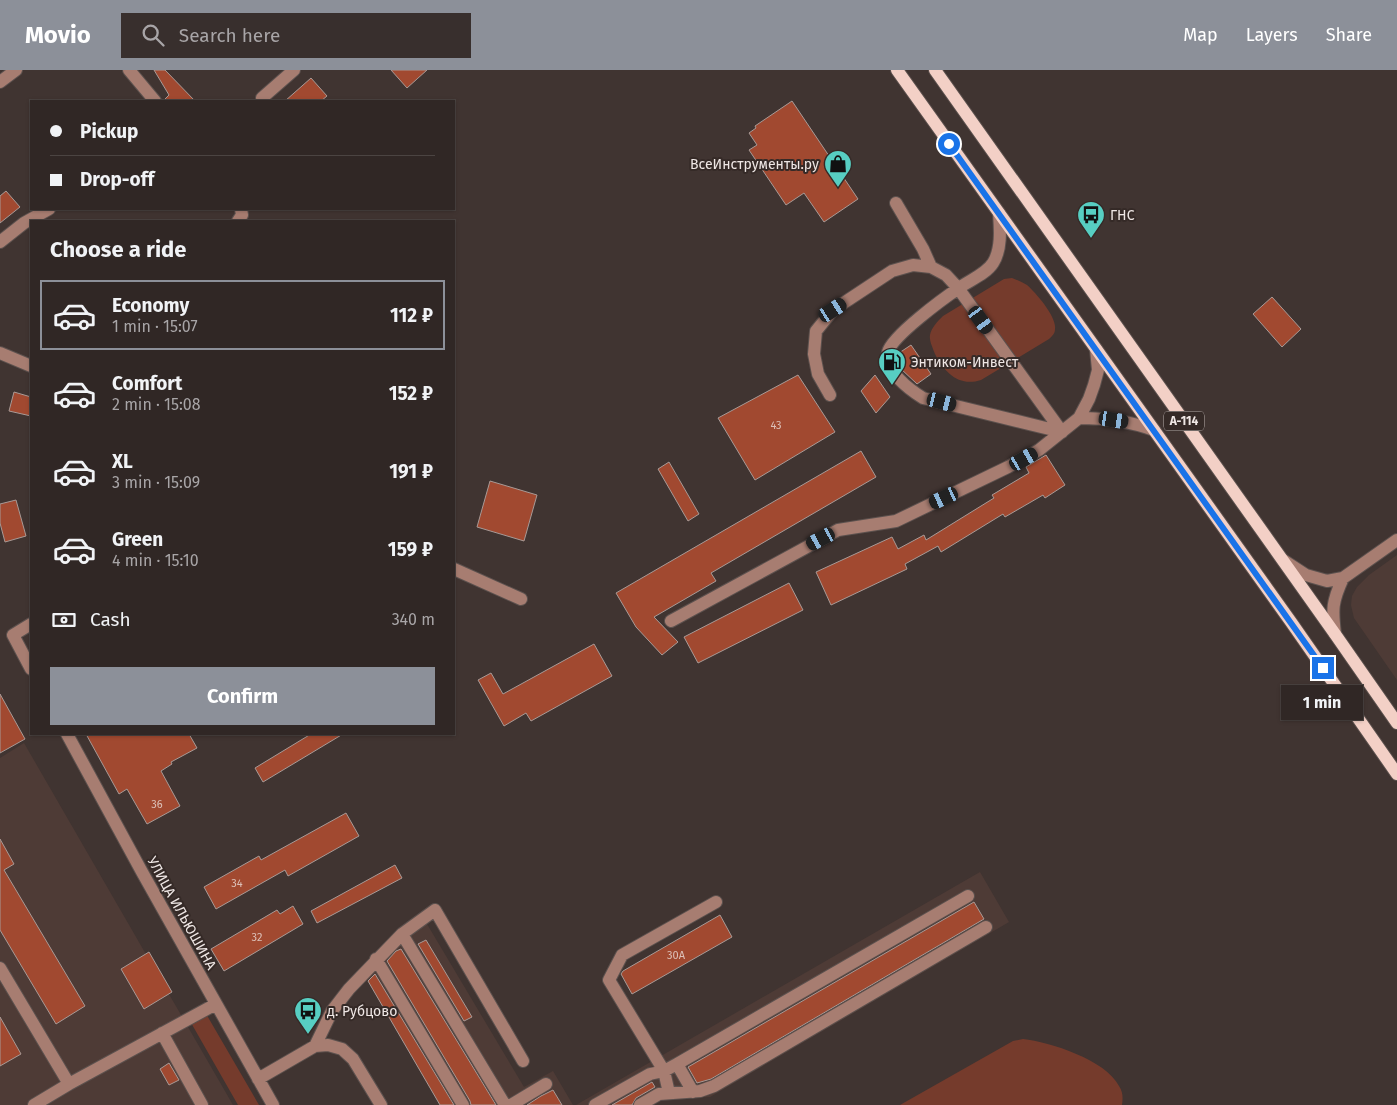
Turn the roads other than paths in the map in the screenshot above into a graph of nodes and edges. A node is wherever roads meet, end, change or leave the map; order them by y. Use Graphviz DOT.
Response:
graph roads {
  1 [pos="16,70"];
  2 [pos="129,70"];
  3 [pos="294,70"];
  4 [pos="896,70"];
  5 [pos="935,70"];
  6 [pos="0,82"];
  7 [pos="262,98"];
  8 [pos="154,100"];
  9 [pos="896,203"];
  10 [pos="47,210"];
  11 [pos="999,213"];
  12 [pos="0,242"];
  13 [pos="931,267"];
  14 [pos="958,288"];
  15 [pos="1096,349"];
  16 [pos="0,353"];
  17 [pos="30,366"];
  18 [pos="830,395"];
  19 [pos="1079,418"];
  20 [pos="1154,430"];
  21 [pos="1062,432"];
  22 [pos="1397,540"];
  23 [pos="1282,560"];
  24 [pos="455,569"];
  25 [pos="1343,578"];
  26 [pos="521,599"];
  27 [pos="671,621"];
  28 [pos="30,625"];
  29 [pos="1335,634"];
  30 [pos="30,667"];
  31 [pos="1397,723"];
  32 [pos="68,735"];
  33 [pos="1397,774"];
  34 [pos="968,896"];
  35 [pos="716,902"];
  36 [pos="986,927"];
  37 [pos="402,934"];
  38 [pos="376,959"];
  39 [pos="0,968"];
  40 [pos="216,1004"];
  41 [pos="162,1034"];
  42 [pos="315,1046"];
  43 [pos="523,1061"];
  44 [pos="677,1064"];
  45 [pos="664,1071"];
  46 [pos="258,1079"];
  47 [pos="70,1084"];
  48 [pos="546,1084"];
  49 [pos="693,1092"];
  50 [pos="669,1093"];
  51 [pos="642,1104"];
  52 [pos="34,1105"];
  53 [pos="202,1105"];
  54 [pos="273,1105"];
  55 [pos="381,1105"];
  56 [pos="463,1105"];
  57 [pos="505,1105"];
  58 [pos="511,1105"];
  59 [pos="594,1105"];
  1 -- 6 [label="street"];
  2 -- 8 [label="street"];
  3 -- 7 [label="street"];
  4 -- 11 [label="main road, А-114"];
  5 -- 23 [label="main road, А-114"];
  9 -- 13 [label="street"];
  10 -- 12 [label="street"];
  11 -- 14 [label="street"];
  11 -- 15 [label="main road, А-114"];
  13 -- 14 [label="street"];
  13 -- 18 [label="street"];
  14 -- 21 [label="street"];
  14 -- 21 [label="street"];
  15 -- 19 [label="street"];
  15 -- 20 [label="main road, А-114"];
  16 -- 17 [label="street"];
  19 -- 20 [label="street"];
  19 -- 21 [label="street"];
  20 -- 33 [label="main road, А-114"];
  21 -- 27 [label="street"];
  22 -- 25 [label="street"];
  23 -- 25 [label="street"];
  23 -- 29 [label="main road, А-114"];
  24 -- 26 [label="street"];
  25 -- 29 [label="street"];
  28 -- 30 [label="street"];
  29 -- 31 [label="main road, А-114"];
  32 -- 40 [label="street, УЛИЦА ИЛЬЮШИНА"];
  34 -- 44 [label="street"];
  35 -- 45 [label="street"];
  36 -- 49 [label="street"];
  37 -- 38 [label="street"];
  37 -- 43 [label="street"];
  37 -- 57 [label="street"];
  38 -- 42 [label="street"];
  38 -- 56 [label="street"];
  39 -- 47 [label="street"];
  40 -- 41 [label="street"];
  40 -- 46 [label="street, УЛИЦА ИЛЬЮШИНА"];
  41 -- 47 [label="street"];
  41 -- 53 [label="street"];
  42 -- 46 [label="street"];
  42 -- 55 [label="street"];
  44 -- 45 [label="street"];
  44 -- 49 [label="street"];
  45 -- 50 [label="street"];
  45 -- 59 [label="street"];
  46 -- 54 [label="street, УЛИЦА ИЛЬЮШИНА"];
  47 -- 52 [label="street"];
  48 -- 58 [label="street"];
  49 -- 50 [label="street"];
  50 -- 51 [label="street"];
}
